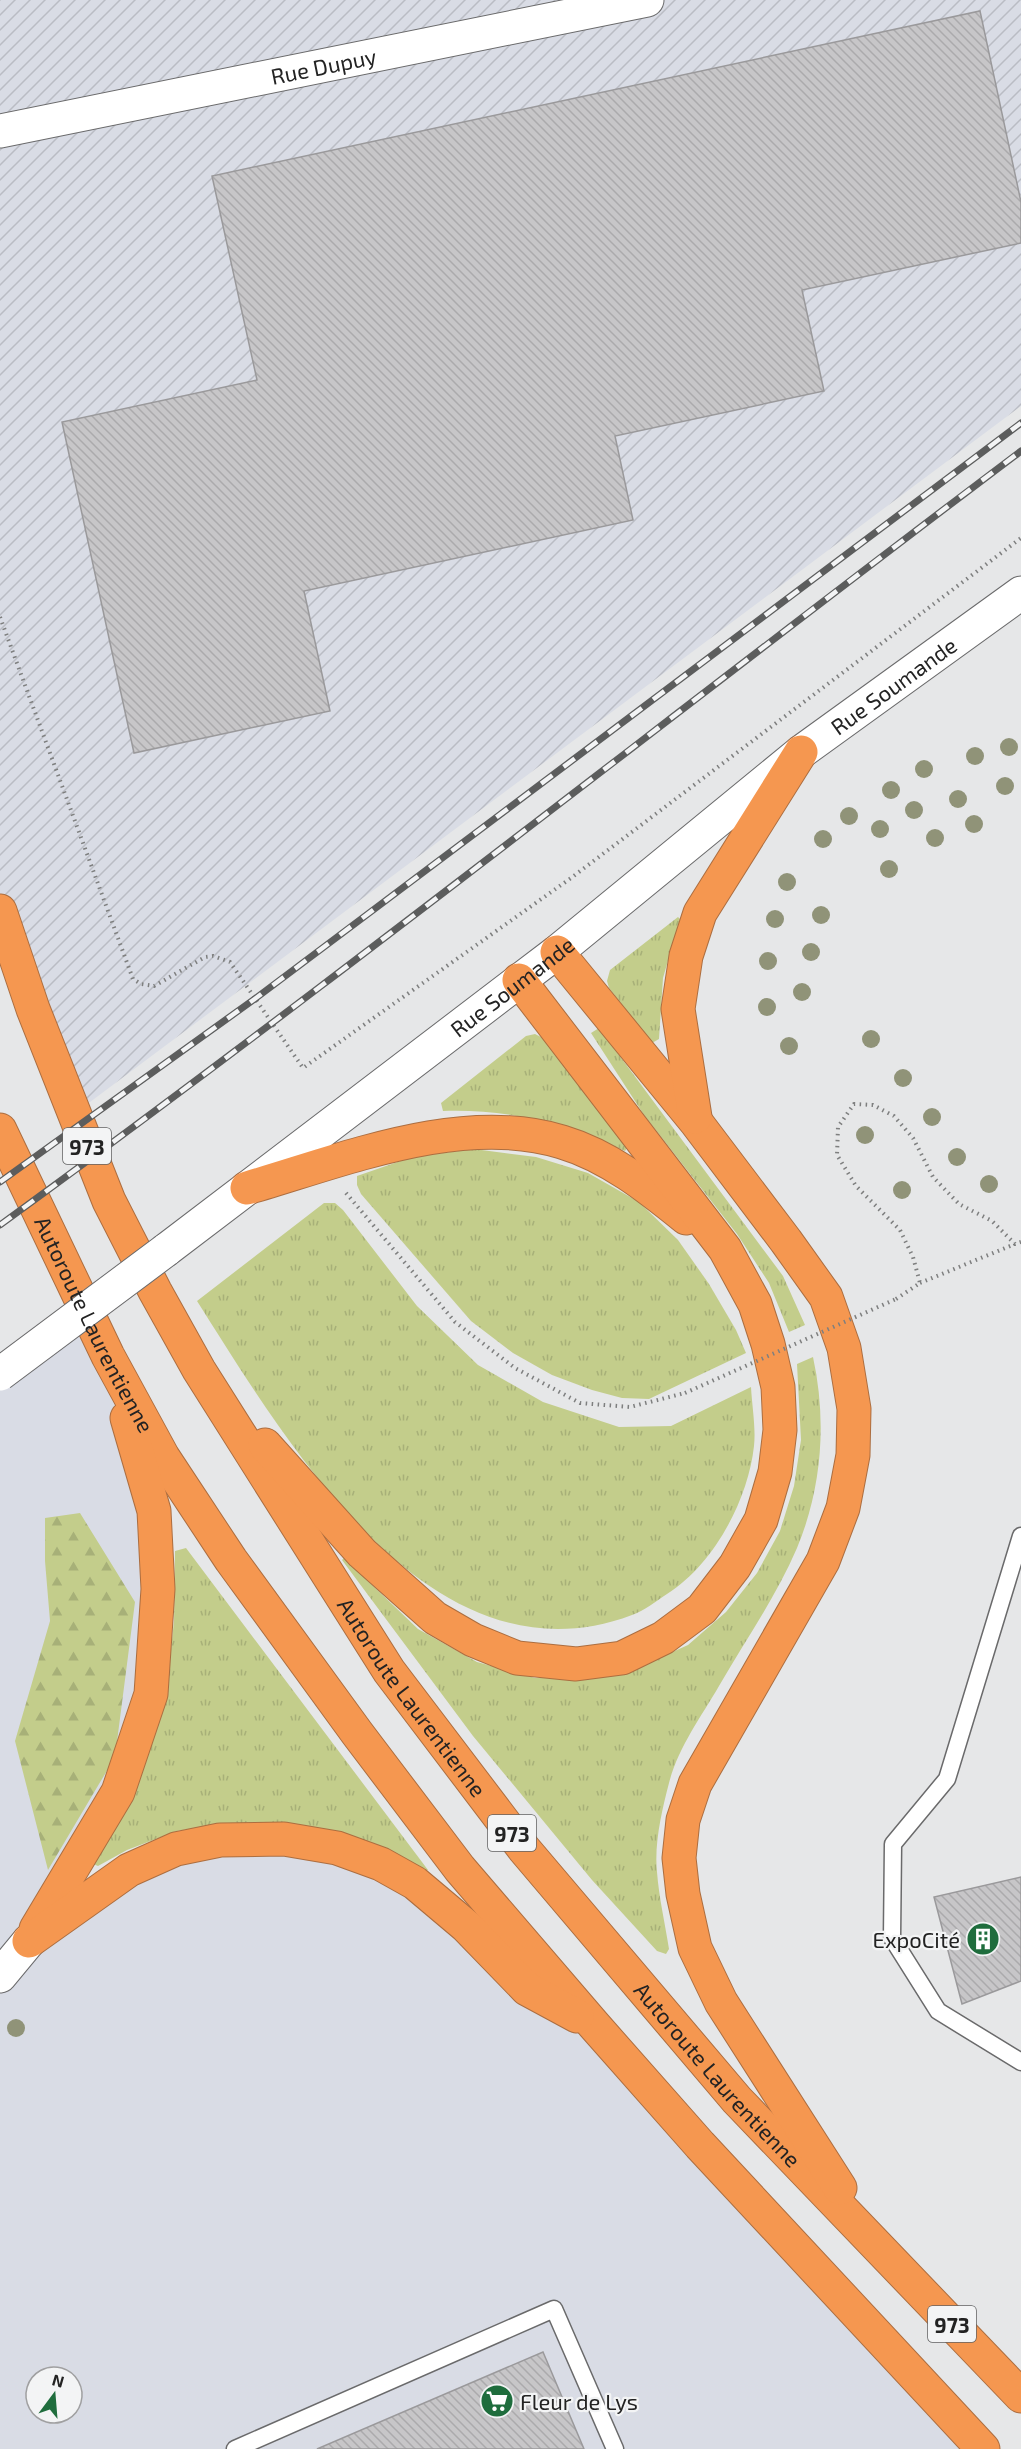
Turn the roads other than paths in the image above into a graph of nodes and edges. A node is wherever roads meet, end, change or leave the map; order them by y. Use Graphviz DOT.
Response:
graph roads {
  1 [pos="647,0"];
  2 [pos="0,131"];
  3 [pos="1021,593"];
  4 [pos="801,752"];
  5 [pos="0,911"];
  6 [pos="557,952"];
  7 [pos="519,980"];
  8 [pos="696,1122"];
  9 [pos="0,1130"];
  10 [pos="247,1188"];
  11 [pos="725,1249"];
  12 [pos="108,1356"];
  13 [pos="199,1370"];
  14 [pos="0,1374"];
  15 [pos="1021,1536"];
  16 [pos="29,1941"];
  17 [pos="0,1976"];
  18 [pos="594,2025"];
  19 [pos="1021,2062"];
  20 [pos="882,2252"];
  21 [pos="1021,2396"];
  22 [pos="235,2449"];
  23 [pos="615,2449"];
  24 [pos="983,2449"];
  1 -- 2 [label="street, Rue Dupuy"];
  3 -- 4 [label="street, Rue Soumande"];
  4 -- 6 [label="street, Rue Soumande"];
  4 -- 8 [label="highway"];
  5 -- 13 [label="highway, Autoroute Laurentienne / 973"];
  6 -- 7 [label="street, Rue Soumande"];
  6 -- 8 [label="highway"];
  7 -- 10 [label="street, Rue Soumande"];
  7 -- 11 [label="highway"];
  8 -- 20 [label="highway"];
  9 -- 12 [label="highway, Autoroute Laurentienne / 973"];
  10 -- 11 [label="highway"];
  10 -- 14 [label="street, Rue Soumande, bridge"];
  11 -- 13 [label="highway"];
  12 -- 16 [label="highway"];
  12 -- 18 [label="highway, Autoroute Laurentienne / 973"];
  13 -- 20 [label="highway, Autoroute Laurentienne / 973"];
  15 -- 19 [label="lane"];
  16 -- 17 [label="street"];
  16 -- 18 [label="highway"];
  18 -- 24 [label="highway, Autoroute Laurentienne / 973"];
  20 -- 21 [label="highway, Autoroute Laurentienne / 973"];
  22 -- 23 [label="lane"];
}
